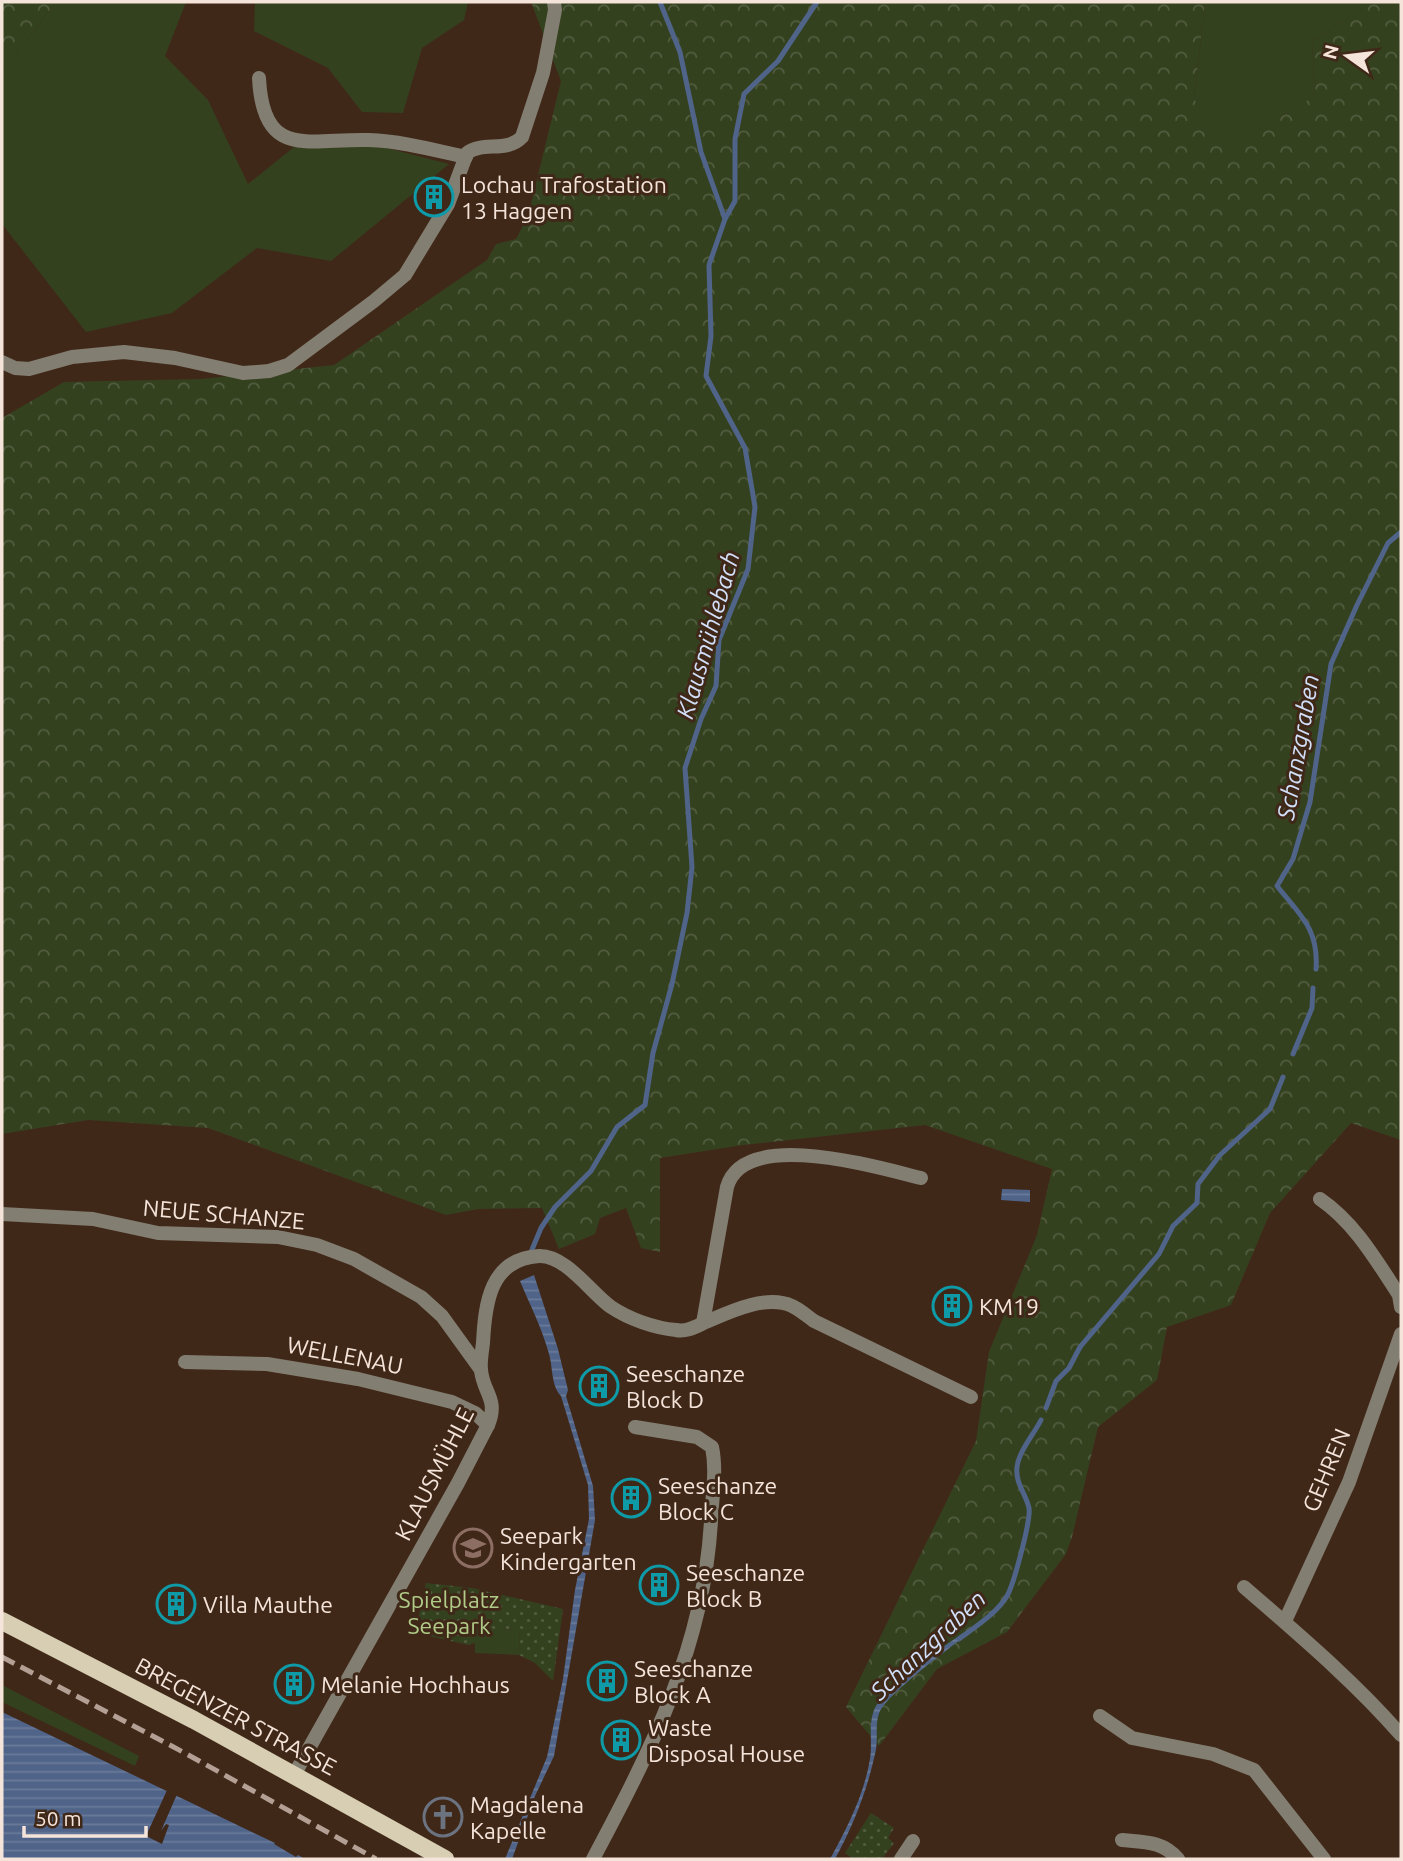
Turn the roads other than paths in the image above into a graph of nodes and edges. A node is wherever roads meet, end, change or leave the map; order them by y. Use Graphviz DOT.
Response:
graph roads {
  1 [pos="554,6"];
  2 [pos="259,78"];
  3 [pos="466,157"];
  4 [pos="2,362"];
  5 [pos="921,1178"];
  6 [pos="1320,1199"];
  7 [pos="2,1214"];
  8 [pos="1401,1307"];
  9 [pos="704,1323"];
  10 [pos="1401,1334"];
  11 [pos="185,1362"];
  12 [pos="481,1370"];
  13 [pos="971,1397"];
  14 [pos="488,1425"];
  15 [pos="635,1427"];
  16 [pos="1244,1587"];
  17 [pos="2,1620"];
  18 [pos="1285,1620"];
  19 [pos="1100,1716"];
  20 [pos="1401,1735"];
  21 [pos="294,1775"];
  22 [pos="1122,1840"];
  23 [pos="913,1841"];
  24 [pos="444,1859"];
  25 [pos="593,1859"];
  26 [pos="901,1859"];
  27 [pos="1178,1859"];
  28 [pos="1324,1859"];
  1 -- 3 [label="street"];
  2 -- 3 [label="street"];
  3 -- 4 [label="street"];
  5 -- 9 [label="street"];
  6 -- 8 [label="street"];
  7 -- 12 [label="street, NEUE SCHANZE"];
  9 -- 12 [label="street, KLAUSMÜHLE"];
  9 -- 13 [label="street, KLAUSMÜHLE"];
  10 -- 18 [label="street, GEHREN"];
  11 -- 14 [label="street, WELLENAU"];
  12 -- 14 [label="street, KLAUSMÜHLE"];
  14 -- 21 [label="street, KLAUSMÜHLE"];
  15 -- 25 [label="street"];
  16 -- 18 [label="street"];
  17 -- 21 [label="main road, BREGENZER STRASSE"];
  18 -- 20 [label="street"];
  19 -- 28 [label="street"];
  21 -- 24 [label="main road, BREGENZER STRASSE"];
  22 -- 27 [label="street"];
  23 -- 26 [label="street"];
}
